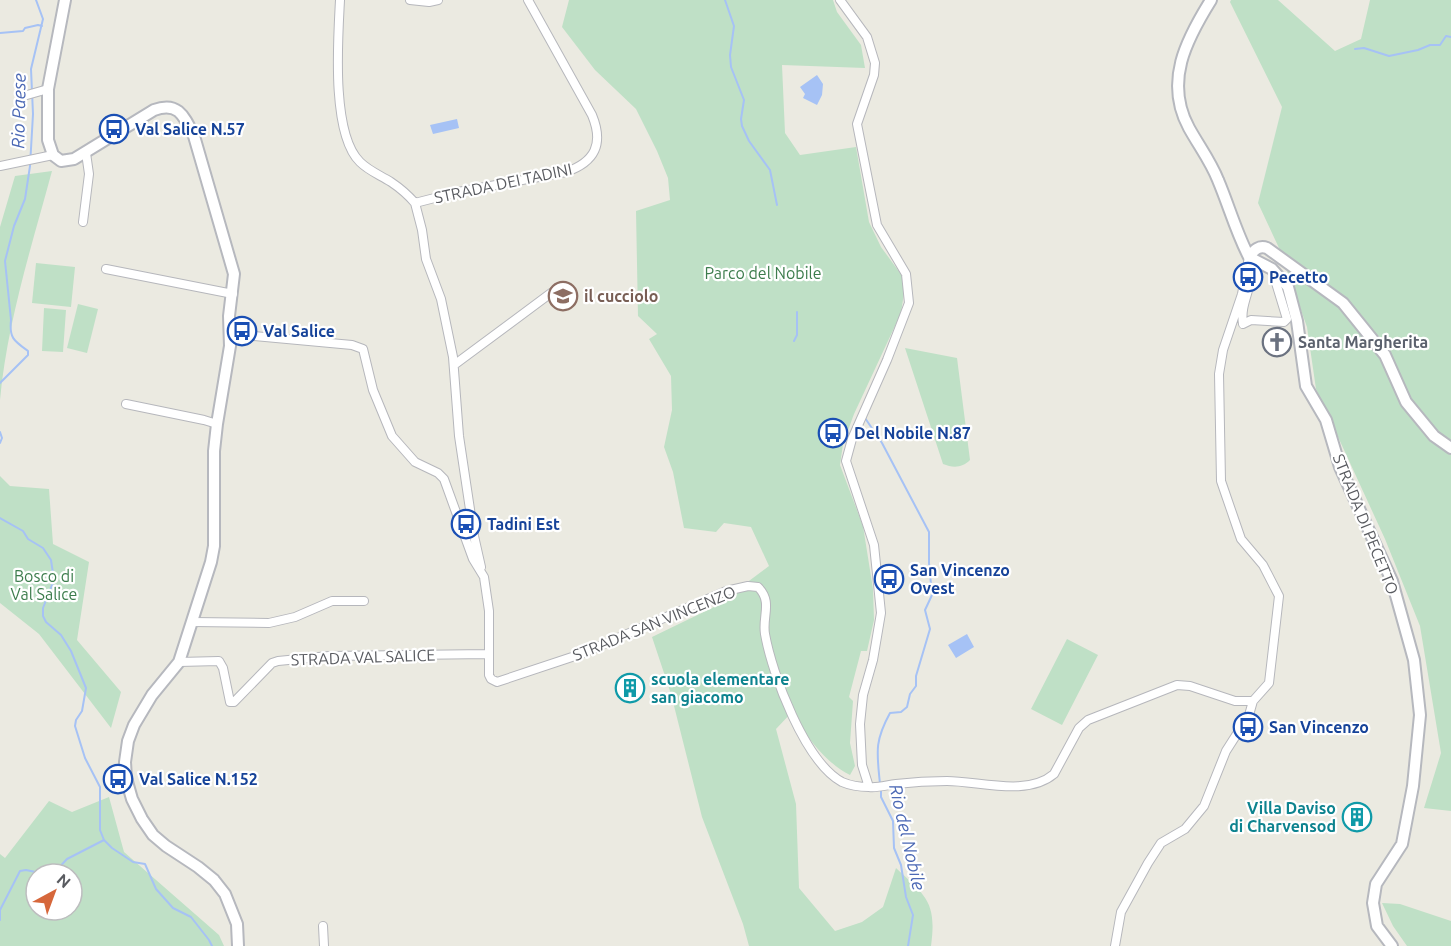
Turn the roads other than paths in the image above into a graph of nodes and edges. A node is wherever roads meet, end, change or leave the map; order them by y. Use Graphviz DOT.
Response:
graph roads {
  1 [pos="65,0"];
  2 [pos="340,0"];
  3 [pos="410,0"];
  4 [pos="438,0"];
  5 [pos="528,0"];
  6 [pos="840,0"];
  7 [pos="1211,0"];
  8 [pos="48,89"];
  9 [pos="27,95"];
  10 [pos="86,153"];
  11 [pos="53,155"];
  12 [pos="0,166"];
  13 [pos="415,203"];
  14 [pos="84,222"];
  15 [pos="1249,257"];
  16 [pos="106,269"];
  17 [pos="1272,270"];
  18 [pos="561,292"];
  19 [pos="233,294"];
  20 [pos="231,334"];
  21 [pos="454,365"];
  22 [pos="126,404"];
  23 [pos="217,424"];
  24 [pos="1451,448"];
  25 [pos="484,577"];
  26 [pos="364,601"];
  27 [pos="192,622"];
  28 [pos="488,654"];
  29 [pos="179,662"];
  30 [pos="1253,701"];
  31 [pos="877,787"];
  32 [pos="323,926"];
  33 [pos="238,946"];
  34 [pos="324,946"];
  35 [pos="1114,946"];
  36 [pos="1392,946"];
  1 -- 8 [label="street"];
  2 -- 13 [label="street, STRADA DEI TADINI"];
  3 -- 4 [label="street"];
  5 -- 13 [label="street, STRADA DEI TADINI"];
  6 -- 31 [label="street"];
  7 -- 15 [label="street"];
  8 -- 9 [label="street"];
  8 -- 11 [label="street"];
  10 -- 11 [label="street"];
  10 -- 14 [label="street"];
  10 -- 19 [label="street"];
  11 -- 12 [label="street"];
  13 -- 21 [label="street, STRADA DEI TADINI"];
  15 -- 17 [label="street, STRADA DI PECETTO"];
  15 -- 17 [label="street"];
  15 -- 24 [label="street"];
  15 -- 30 [label="street"];
  16 -- 19 [label="street"];
  17 -- 36 [label="street, STRADA DI PECETTO"];
  18 -- 21 [label="street"];
  19 -- 20 [label="street"];
  20 -- 23 [label="street"];
  20 -- 25 [label="street, STRADA SAN VINCENZO"];
  21 -- 25 [label="street, STRADA DEI TADINI"];
  22 -- 23 [label="street"];
  23 -- 27 [label="street"];
  25 -- 28 [label="street, STRADA SAN VINCENZO"];
  26 -- 27 [label="street"];
  27 -- 29 [label="street"];
  28 -- 29 [label="street, STRADA VAL SALICE"];
  28 -- 31 [label="street, STRADA SAN VINCENZO"];
  29 -- 33 [label="street"];
  30 -- 31 [label="street, STRADA SAN VINCENZO"];
  30 -- 35 [label="street"];
  32 -- 34 [label="street"];
}
